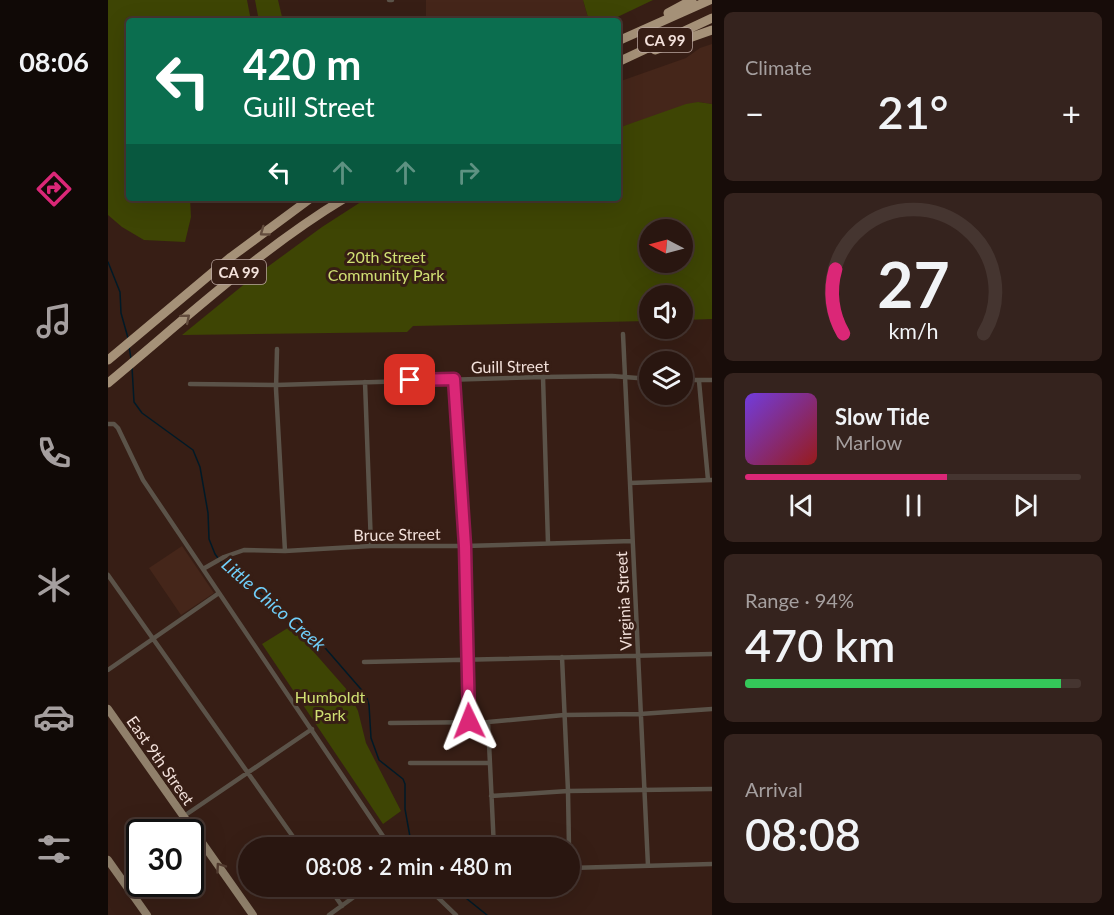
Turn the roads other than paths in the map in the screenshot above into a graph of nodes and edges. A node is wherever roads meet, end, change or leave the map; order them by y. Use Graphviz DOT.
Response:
graph roads {
  1 [pos="692,0"];
  2 [pos="710,0"];
  3 [pos="712,18"];
  4 [pos="642,30"];
  5 [pos="712,30"];
  6 [pos="621,40"];
  7 [pos="629,57"];
  8 [pos="621,61"];
  9 [pos="307,201"];
  10 [pos="340,201"];
  11 [pos="623,334"];
  12 [pos="277,349"];
  13 [pos="115,352"];
  14 [pos="108,360"];
  15 [pos="122,374"];
  16 [pos="543,376"];
  17 [pos="626,378"];
  18 [pos="454,379"];
  19 [pos="639,379"];
  20 [pos="712,380"];
  21 [pos="693,381"];
  22 [pos="699,381"];
  23 [pos="364,382"];
  24 [pos="108,383"];
  25 [pos="190,384"];
  26 [pos="276,385"];
  27 [pos="108,391"];
  28 [pos="111,424"];
  29 [pos="710,480"];
  30 [pos="630,483"];
  31 [pos="632,541"];
  32 [pos="548,543"];
  33 [pos="371,546"];
  34 [pos="465,546"];
  35 [pos="285,550"];
  36 [pos="203,569"];
  37 [pos="108,575"];
  38 [pos="219,593"];
  39 [pos="153,638"];
  40 [pos="712,654"];
  41 [pos="562,657"];
  42 [pos="637,657"];
  43 [pos="467,660"];
  44 [pos="364,662"];
  45 [pos="108,670"];
  46 [pos="108,709"];
  47 [pos="712,709"];
  48 [pos="640,714"];
  49 [pos="564,716"];
  50 [pos="469,721"];
  51 [pos="488,722"];
  52 [pos="390,723"];
  53 [pos="312,729"];
  54 [pos="489,763"];
  55 [pos="410,764"];
  56 [pos="248,772"];
  57 [pos="712,789"];
  58 [pos="644,790"];
  59 [pos="568,792"];
  60 [pos="492,796"];
  61 [pos="184,816"];
  62 [pos="293,837"];
  63 [pos="384,837"];
  64 [pos="494,837"];
  65 [pos="569,837"];
  66 [pos="108,861"];
  67 [pos="712,864"];
  68 [pos="648,866"];
  69 [pos="580,868"];
  70 [pos="336,897"];
  71 [pos="354,897"];
  72 [pos="437,897"];
  73 [pos="342,906"];
  74 [pos="147,915"];
  75 [pos="253,915"];
  76 [pos="329,915"];
  77 [pos="456,915"];
  1 -- 4 [label="highway"];
  2 -- 4 [label="highway, CA 99"];
  3 -- 7 [label="highway, CA 99"];
  4 -- 6 [label="highway, CA 99"];
  5 -- 7 [label="highway"];
  7 -- 8 [label="highway, CA 99"];
  9 -- 13 [label="highway, CA 99, one-way"];
  15 -- 10 [label="highway, CA 99, one-way"];
  11 -- 17 [label="street, Virginia Street"];
  12 -- 26 [label="street"];
  13 -- 14 [label="highway, CA 99"];
  15 -- 24 [label="highway, CA 99"];
  15 -- 27 [label="highway"];
  16 -- 17 [label="street, Guill Street"];
  16 -- 18 [label="street, Guill Street"];
  16 -- 32 [label="street"];
  17 -- 19 [label="street, Guill Street"];
  17 -- 30 [label="street, Virginia Street"];
  18 -- 23 [label="street, Guill Street"];
  18 -- 34 [label="street"];
  20 -- 22 [label="street"];
  21 -- 22 [label="street"];
  22 -- 29 [label="street"];
  23 -- 26 [label="street, Guill Street"];
  23 -- 33 [label="street"];
  25 -- 26 [label="street, Guill Street"];
  26 -- 35 [label="street"];
  28 -- 36 [label="street"];
  29 -- 30 [label="street"];
  30 -- 31 [label="street, Virginia Street"];
  31 -- 32 [label="street, Bruce Street"];
  31 -- 42 [label="street, Virginia Street"];
  32 -- 34 [label="street, Bruce Street"];
  33 -- 34 [label="street, Bruce Street"];
  33 -- 35 [label="street, Bruce Street"];
  34 -- 43 [label="street"];
  35 -- 36 [label="street, Bruce Street"];
  36 -- 38 [label="street"];
  37 -- 39 [label="street"];
  38 -- 39 [label="street"];
  38 -- 53 [label="street"];
  39 -- 45 [label="street"];
  39 -- 56 [label="street"];
  40 -- 42 [label="street"];
  41 -- 42 [label="street"];
  41 -- 43 [label="street"];
  41 -- 49 [label="street"];
  42 -- 48 [label="street, Virginia Street"];
  43 -- 44 [label="street"];
  43 -- 50 [label="street"];
  46 -- 61 [label="main road, East 9th Street"];
  47 -- 48 [label="street"];
  48 -- 49 [label="street"];
  48 -- 58 [label="street, Virginia Street"];
  49 -- 51 [label="street"];
  49 -- 59 [label="street"];
  50 -- 51 [label="street"];
  50 -- 52 [label="street"];
  51 -- 54 [label="street"];
  53 -- 56 [label="street"];
  53 -- 63 [label="street"];
  54 -- 55 [label="street"];
  54 -- 60 [label="street"];
  56 -- 61 [label="street"];
  56 -- 62 [label="street"];
  57 -- 58 [label="street"];
  58 -- 59 [label="street"];
  58 -- 68 [label="street, Virginia Street"];
  59 -- 60 [label="street"];
  59 -- 65 [label="street"];
  60 -- 64 [label="street"];
  75 -- 61 [label="main road, East 9th Street, one-way"];
  66 -- 74 [label="main road"];
  67 -- 68 [label="street"];
  68 -- 69 [label="street"];
  70 -- 73 [label="street"];
  71 -- 73 [label="street"];
  72 -- 77 [label="street"];
  73 -- 76 [label="street"];
}
